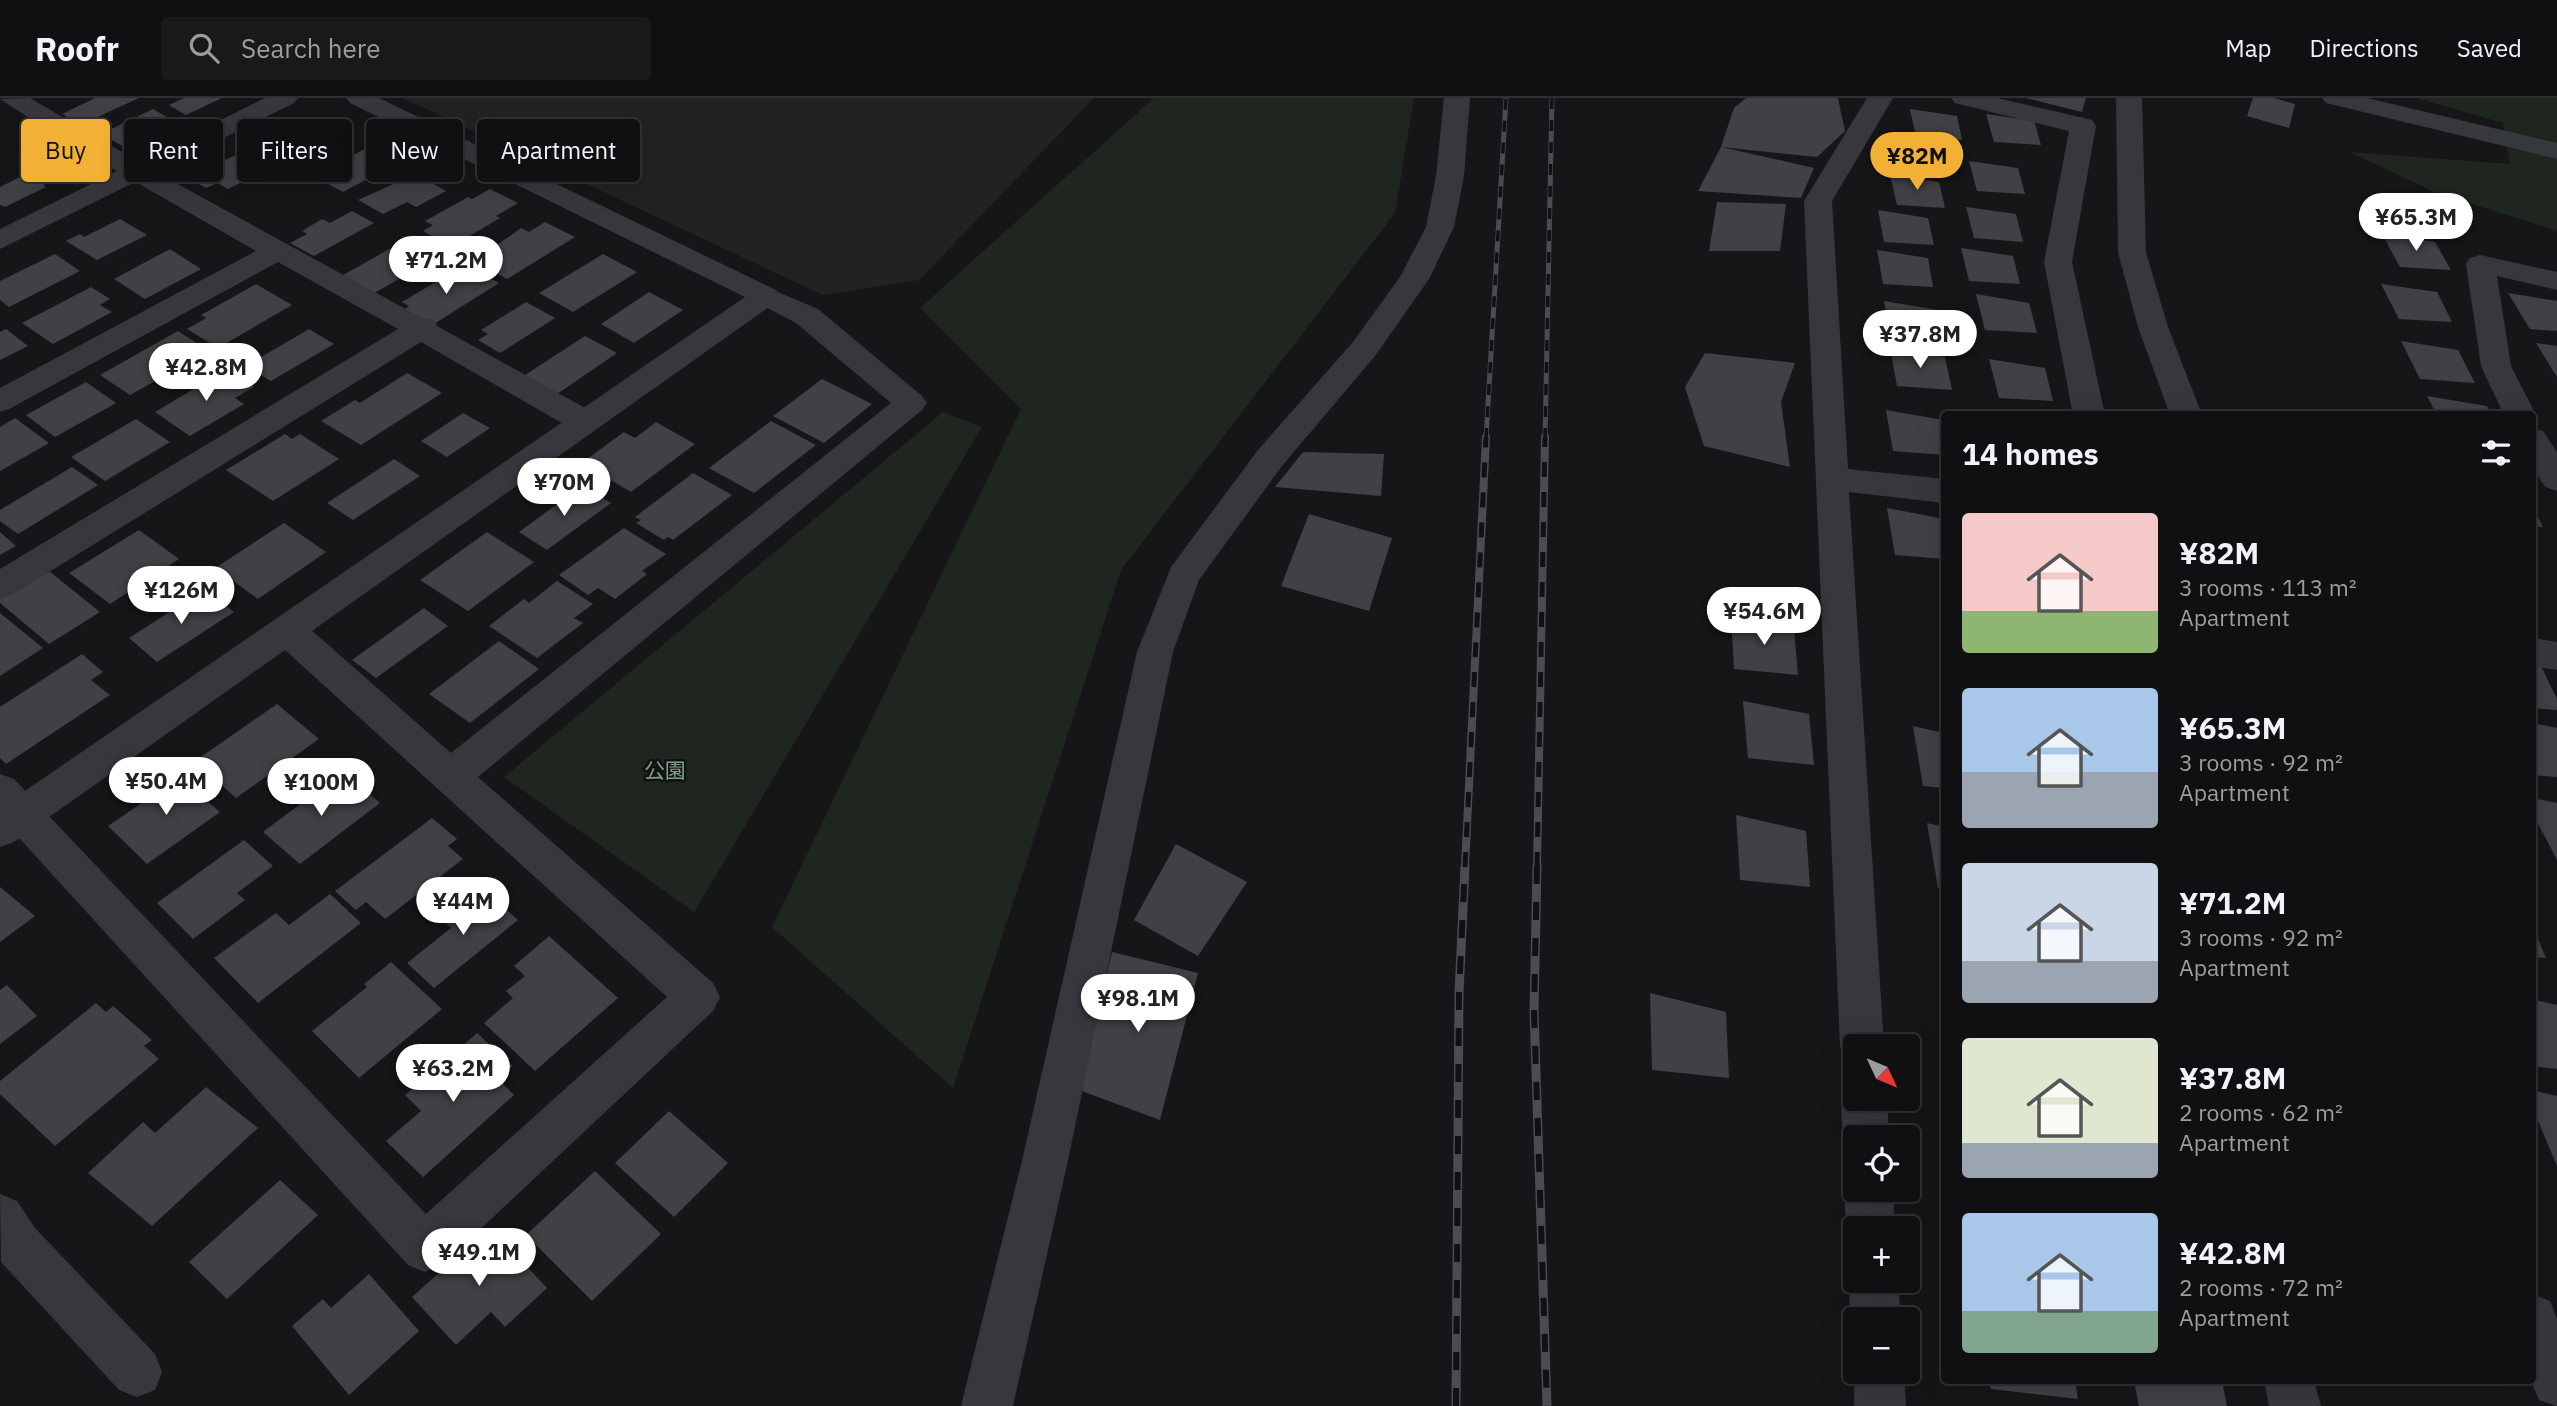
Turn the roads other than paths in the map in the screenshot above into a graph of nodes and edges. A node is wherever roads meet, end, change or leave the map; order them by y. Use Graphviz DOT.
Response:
graph roads {
  1 [pos="285,98"];
  2 [pos="359,98"];
  3 [pos="1457,98"];
  4 [pos="1880,98"];
  5 [pos="1964,98"];
  6 [pos="2129,98"];
  7 [pos="2335,98"];
  8 [pos="9,102"];
  9 [pos="223,129"];
  10 [pos="2557,151"];
  11 [pos="124,167"];
  12 [pos="124,178"];
  13 [pos="152,182"];
  14 [pos="0,240"];
  15 [pos="279,250"];
  16 [pos="2557,281"];
  17 [pos="766,296"];
  18 [pos="423,327"];
  19 [pos="0,401"];
  20 [pos="2088,411"];
  21 [pos="2184,411"];
  22 [pos="2518,411"];
  23 [pos="585,422"];
  24 [pos="2536,445"];
  25 [pos="2557,479"];
  26 [pos="1832,480"];
  27 [pos="1941,491"];
  28 [pos="0,586"];
  29 [pos="287,630"];
  30 [pos="2536,653"];
  31 [pos="2557,656"];
  32 [pos="451,776"];
  33 [pos="8,811"];
  34 [pos="1861,1034"];
  35 [pos="0,1218"];
  36 [pos="2536,1329"];
  37 [pos="137,1372"];
  38 [pos="2557,1382"];
  39 [pos="1879,1384"];
  40 [pos="2290,1384"];
  41 [pos="986,1406"];
  42 [pos="1880,1406"];
  43 [pos="2295,1406"];
  1 -- 9 [label="street"];
  2 -- 17 [label="street"];
  3 -- 41 [label="street"];
  4 -- 26 [label="street"];
  5 -- 20 [label="street"];
  6 -- 21 [label="street"];
  7 -- 10 [label="street"];
  8 -- 11 [label="street"];
  12 -- 14 [label="street"];
  13 -- 15 [label="street"];
  15 -- 18 [label="street"];
  15 -- 19 [label="street"];
  16 -- 22 [label="street"];
  17 -- 23 [label="street"];
  17 -- 32 [label="street"];
  18 -- 23 [label="street"];
  18 -- 28 [label="street"];
  23 -- 29 [label="street"];
  24 -- 25 [label="street"];
  26 -- 27 [label="street"];
  26 -- 34 [label="street"];
  29 -- 32 [label="street"];
  29 -- 33 [label="street"];
  30 -- 31 [label="street"];
  32 -- 33 [label="street"];
  35 -- 37 [label="street"];
  36 -- 38 [label="street"];
  39 -- 42 [label="street"];
  40 -- 43 [label="street"];
}
